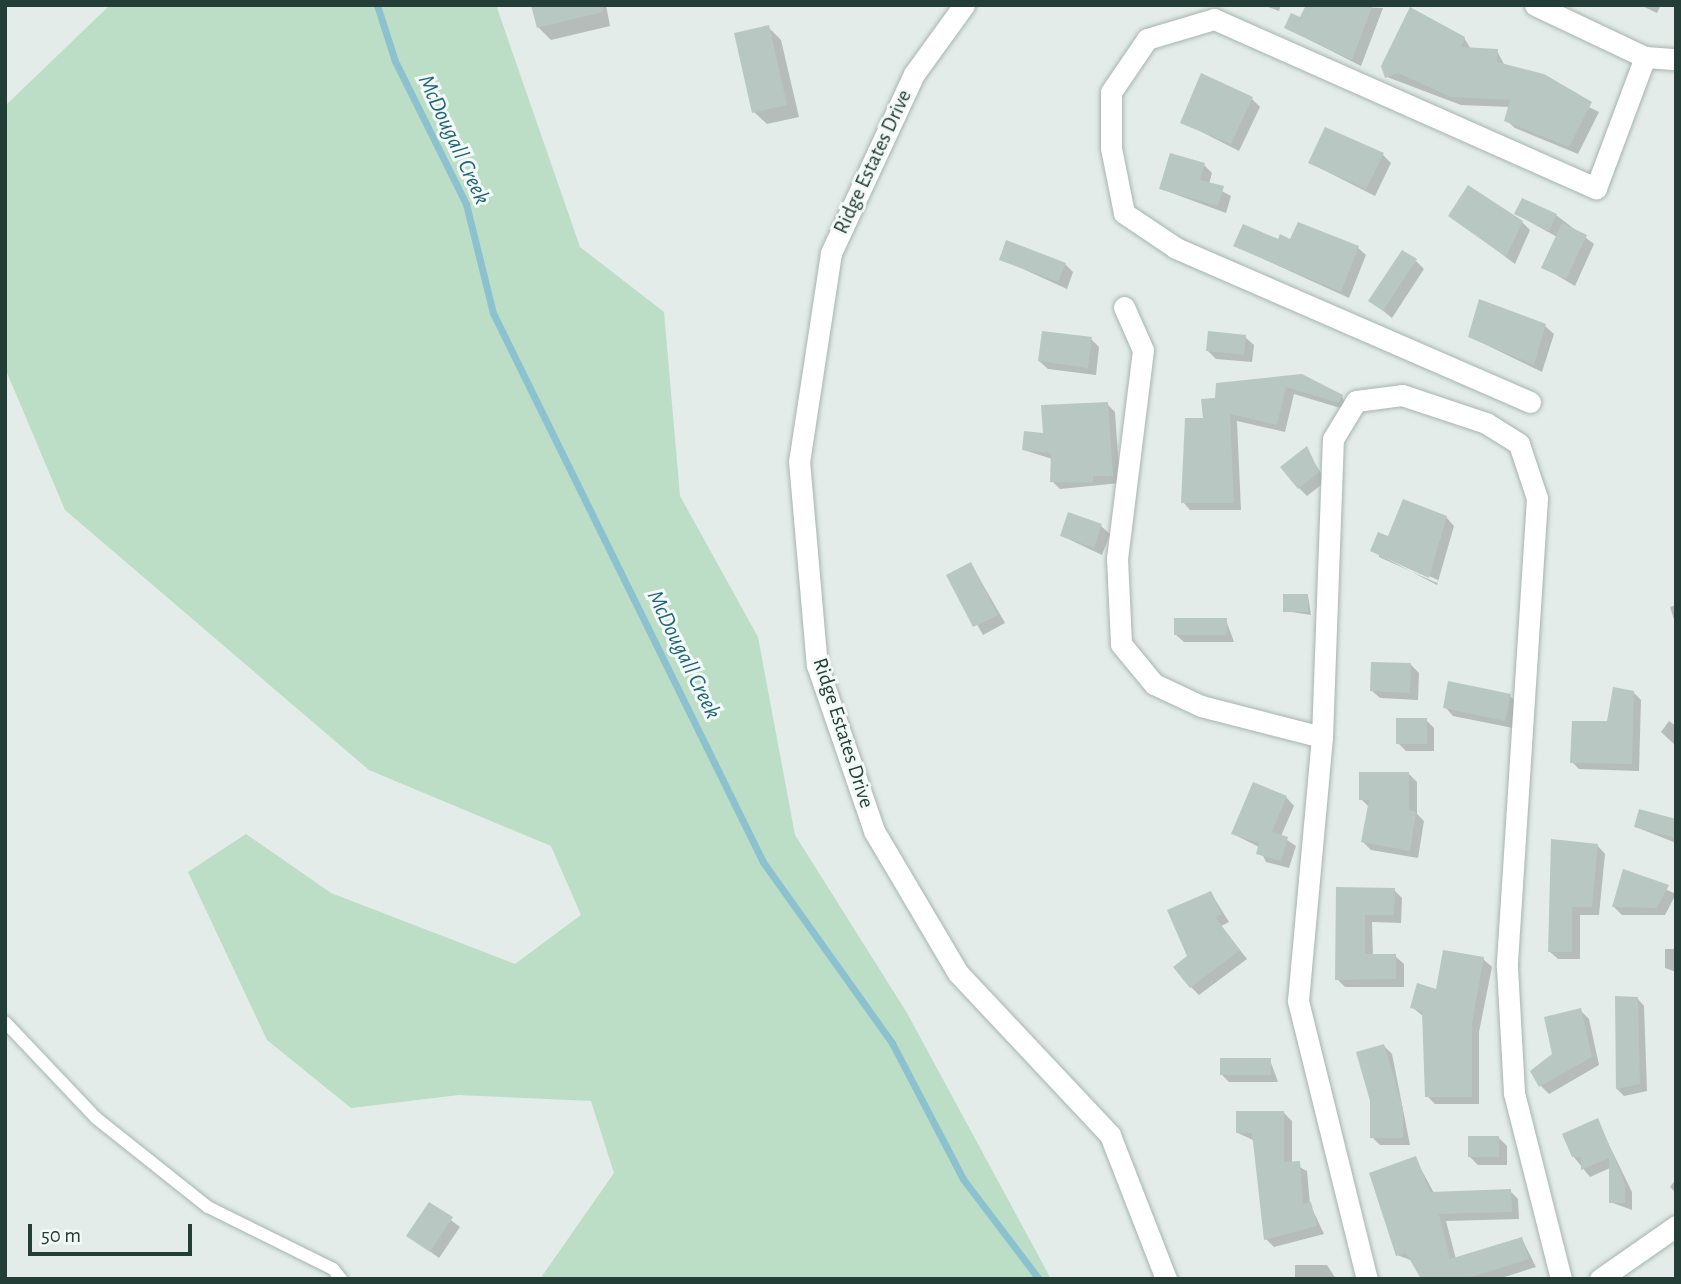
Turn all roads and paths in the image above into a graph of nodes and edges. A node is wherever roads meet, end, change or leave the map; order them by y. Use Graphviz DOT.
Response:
graph roads {
  1 [pos="964,5"];
  2 [pos="1535,5"];
  3 [pos="1645,57"];
  4 [pos="1676,59"];
  5 [pos="1124,307"];
  6 [pos="1530,402"];
  7 [pos="1322,737"];
  8 [pos="5,1022"];
  9 [pos="1676,1226"];
  10 [pos="341,1279"];
  11 [pos="1166,1279"];
  12 [pos="1367,1279"];
  13 [pos="1561,1279"];
  14 [pos="1600,1279"];
  1 -- 11 [label="street, Ridge Estates Drive"];
  2 -- 3 [label="street"];
  3 -- 4 [label="street"];
  3 -- 6 [label="street"];
  5 -- 7 [label="street"];
  7 -- 12 [label="street"];
  7 -- 13 [label="street"];
  8 -- 10 [label="lane"];
  9 -- 14 [label="street"];
}
